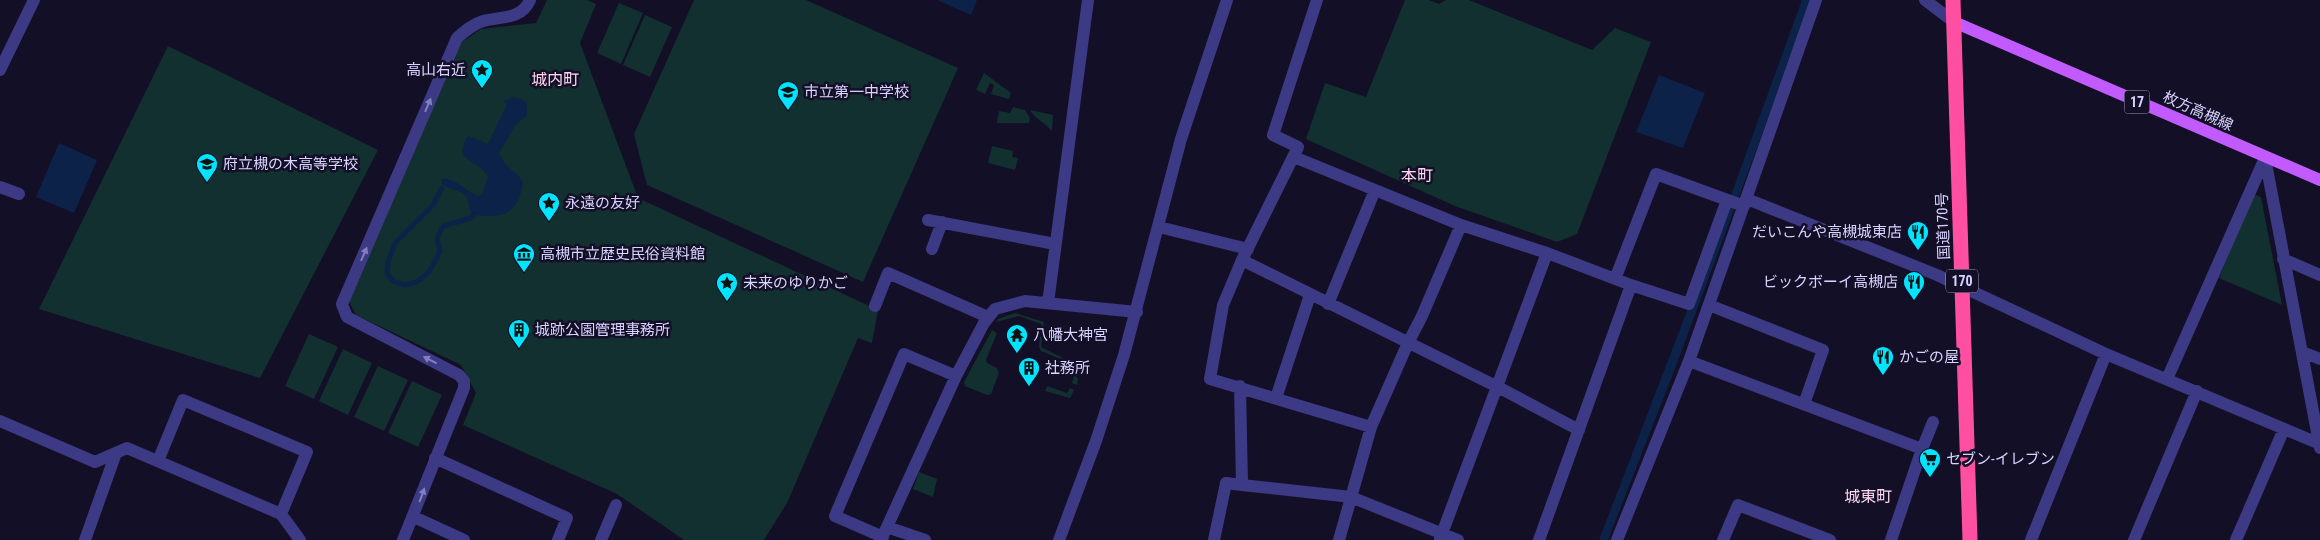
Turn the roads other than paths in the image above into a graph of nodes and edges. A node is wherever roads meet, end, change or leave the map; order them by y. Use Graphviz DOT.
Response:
graph roads {
  1 [pos="34,0"];
  2 [pos="530,0"];
  3 [pos="1088,0"];
  4 [pos="1227,0"];
  5 [pos="1317,0"];
  6 [pos="1816,0"];
  7 [pos="1925,0"];
  8 [pos="1953,0"];
  9 [pos="1954,22"];
  10 [pos="0,70"];
  11 [pos="1294,157"];
  12 [pos="2265,158"];
  13 [pos="2320,180"];
  14 [pos="0,186"];
  15 [pos="1374,190"];
  16 [pos="19,194"];
  17 [pos="1727,200"];
  18 [pos="1746,203"];
  19 [pos="928,220"];
  20 [pos="942,222"];
  21 [pos="1461,225"];
  22 [pos="1159,227"];
  23 [pos="1055,244"];
  24 [pos="932,249"];
  25 [pos="1547,253"];
  26 [pos="1245,255"];
  27 [pos="2283,259"];
  28 [pos="2320,275"];
  29 [pos="1615,279"];
  30 [pos="1631,285"];
  31 [pos="1962,288"];
  32 [pos="1310,295"];
  33 [pos="1048,303"];
  34 [pos="1328,304"];
  35 [pos="1709,305"];
  36 [pos="875,306"];
  37 [pos="1137,312"];
  38 [pos="988,317"];
  39 [pos="1408,343"];
  40 [pos="2302,352"];
  41 [pos="2106,354"];
  42 [pos="2320,359"];
  43 [pos="1689,361"];
  44 [pos="956,376"];
  45 [pos="2167,379"];
  46 [pos="1240,386"];
  47 [pos="1496,386"];
  48 [pos="2197,391"];
  49 [pos="1276,398"];
  50 [pos="1804,404"];
  51 [pos="0,421"];
  52 [pos="1933,422"];
  53 [pos="1372,427"];
  54 [pos="2284,429"];
  55 [pos="1579,430"];
  56 [pos="2320,445"];
  57 [pos="1922,450"];
  58 [pos="116,454"];
  59 [pos="435,458"];
  60 [pos="158,461"];
  61 [pos="1242,485"];
  62 [pos="1351,496"];
  63 [pos="616,505"];
  64 [pos="280,514"];
  65 [pos="414,517"];
  66 [pos="884,534"];
  67 [pos="1441,536"];
  68 [pos="85,540"];
  69 [pos="300,540"];
  70 [pos="403,540"];
  71 [pos="464,540"];
  72 [pos="558,540"];
  73 [pos="601,540"];
  74 [pos="925,540"];
  75 [pos="1059,540"];
  76 [pos="1214,540"];
  77 [pos="1339,540"];
  78 [pos="1458,540"];
  79 [pos="1539,540"];
  80 [pos="1617,540"];
  81 [pos="1723,540"];
  82 [pos="1830,540"];
  83 [pos="1891,540"];
  84 [pos="1970,540"];
  85 [pos="2031,540"];
  86 [pos="2134,540"];
  87 [pos="2236,540"];
  1 -- 10 [label="street"];
  59 -- 2 [label="street, one-way"];
  3 -- 23 [label="street"];
  4 -- 22 [label="street"];
  5 -- 11 [label="street"];
  6 -- 18 [label="street"];
  7 -- 9 [label="street"];
  8 -- 9 [label="highway, 国道170号 / 170"];
  9 -- 12 [label="main road, 枚方高槻線 / 17"];
  9 -- 31 [label="highway, 国道170号 / 170"];
  11 -- 15 [label="street"];
  11 -- 26 [label="street"];
  12 -- 13 [label="main road, 枚方高槻線 / 17"];
  12 -- 27 [label="street"];
  12 -- 45 [label="street"];
  14 -- 16 [label="street"];
  15 -- 21 [label="street"];
  15 -- 34 [label="street"];
  17 -- 18 [label="street"];
  17 -- 29 [label="street"];
  17 -- 30 [label="street"];
  18 -- 31 [label="street"];
  18 -- 35 [label="street"];
  19 -- 20 [label="street"];
  20 -- 23 [label="street"];
  20 -- 24 [label="street"];
  21 -- 25 [label="street"];
  21 -- 39 [label="street"];
  22 -- 26 [label="street"];
  22 -- 37 [label="street"];
  23 -- 33 [label="street"];
  25 -- 29 [label="street"];
  25 -- 47 [label="street"];
  26 -- 32 [label="street"];
  26 -- 46 [label="street"];
  27 -- 28 [label="street"];
  27 -- 40 [label="street"];
  29 -- 30 [label="street"];
  30 -- 55 [label="street"];
  31 -- 41 [label="street"];
  31 -- 84 [label="highway, 国道170号 / 170"];
  32 -- 34 [label="street"];
  32 -- 49 [label="street"];
  33 -- 37 [label="street"];
  33 -- 38 [label="street"];
  34 -- 39 [label="street"];
  35 -- 43 [label="street"];
  35 -- 50 [label="street"];
  36 -- 38 [label="street"];
  37 -- 75 [label="street"];
  38 -- 44 [label="street"];
  39 -- 47 [label="street"];
  39 -- 53 [label="street"];
  40 -- 42 [label="street"];
  40 -- 56 [label="street"];
  41 -- 45 [label="street"];
  41 -- 85 [label="street"];
  43 -- 50 [label="street"];
  43 -- 80 [label="street"];
  44 -- 66 [label="street"];
  44 -- 66 [label="street"];
  45 -- 48 [label="street"];
  46 -- 49 [label="street"];
  46 -- 61 [label="street"];
  47 -- 55 [label="street"];
  47 -- 67 [label="street"];
  48 -- 54 [label="street"];
  48 -- 86 [label="street"];
  49 -- 53 [label="street"];
  50 -- 57 [label="street"];
  51 -- 58 [label="street"];
  52 -- 57 [label="street"];
  53 -- 62 [label="street"];
  54 -- 56 [label="street"];
  54 -- 87 [label="street"];
  55 -- 79 [label="street"];
  57 -- 83 [label="street"];
  58 -- 60 [label="street"];
  58 -- 68 [label="street"];
  65 -- 59 [label="street, one-way"];
  59 -- 72 [label="street"];
  60 -- 64 [label="street"];
  60 -- 64 [label="street"];
  61 -- 62 [label="street"];
  61 -- 76 [label="street"];
  62 -- 67 [label="street"];
  62 -- 77 [label="street"];
  63 -- 73 [label="street"];
  64 -- 69 [label="street"];
  65 -- 70 [label="street"];
  65 -- 71 [label="street"];
  66 -- 74 [label="street"];
  67 -- 78 [label="street"];
  81 -- 82 [label="street"];
}
